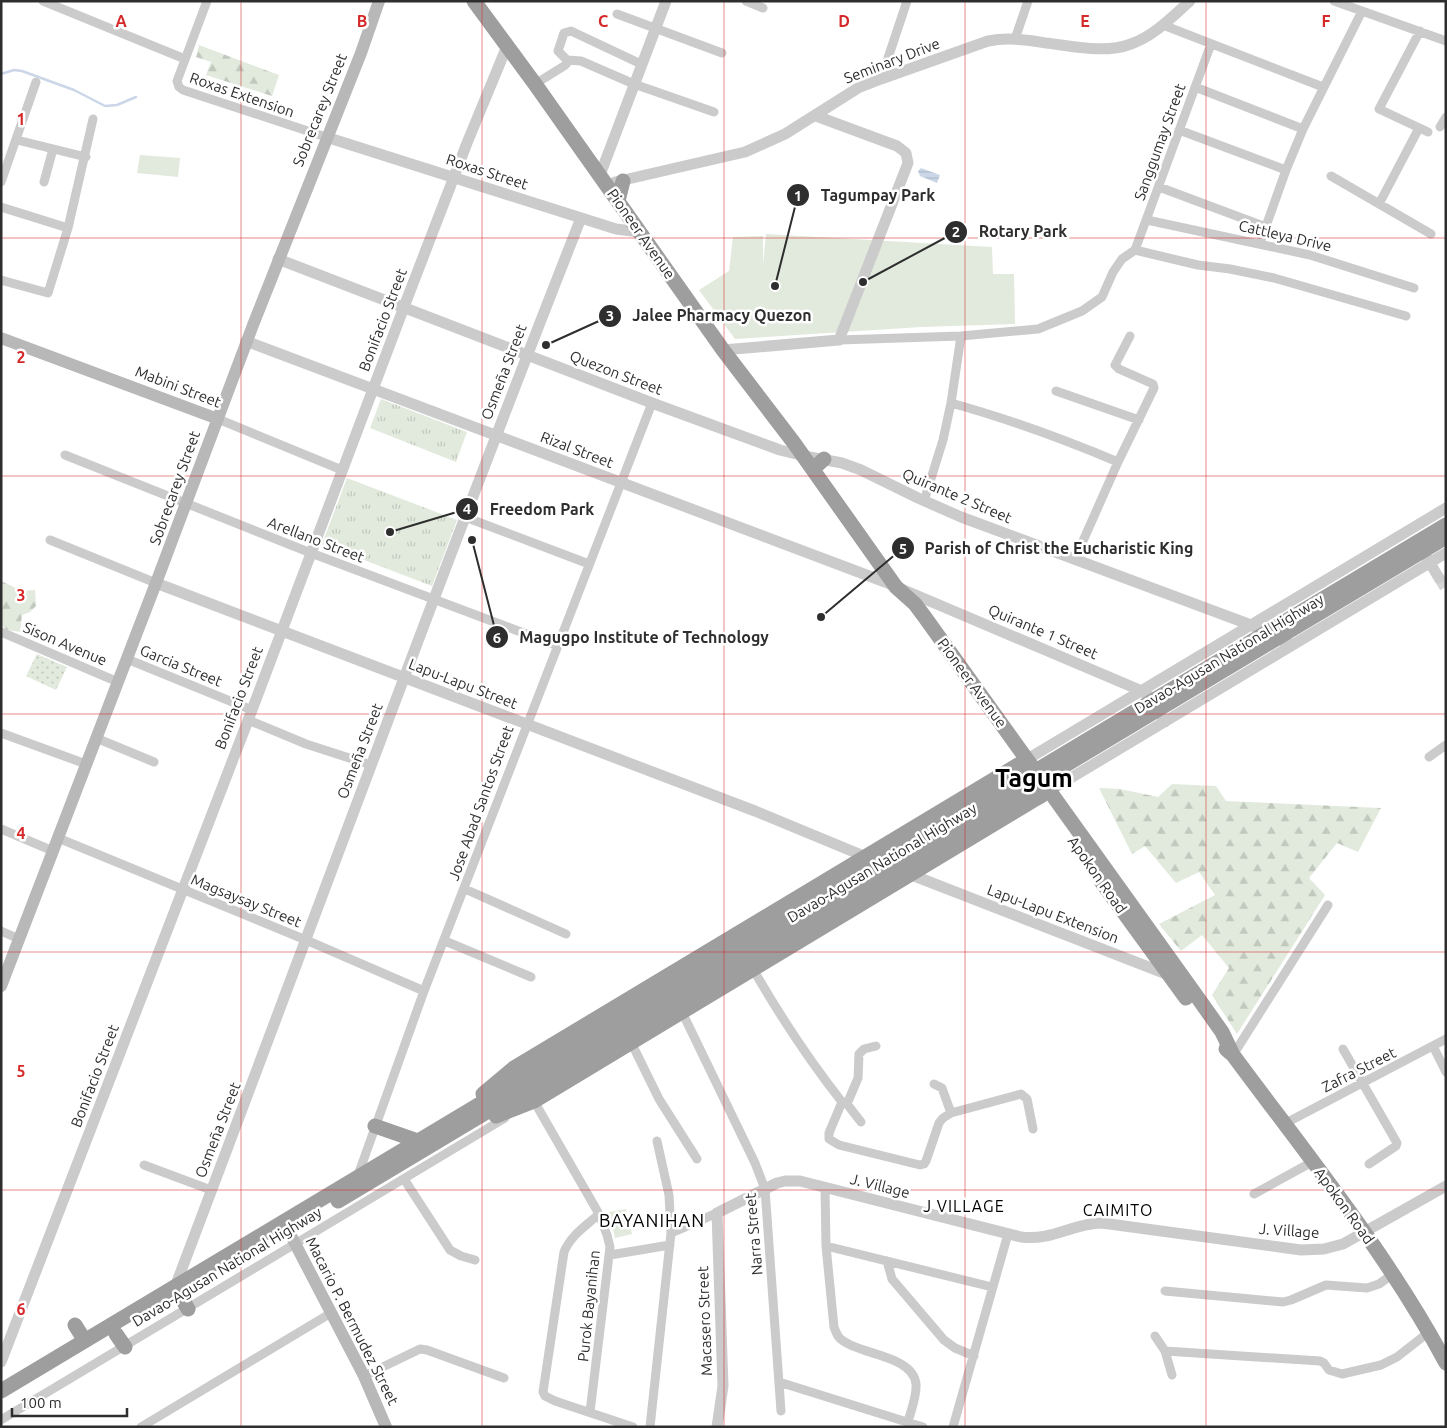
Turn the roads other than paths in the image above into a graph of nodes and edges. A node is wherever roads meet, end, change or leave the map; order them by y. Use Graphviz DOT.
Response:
graph roads {
  1 [pos="43,1"];
  2 [pos="207,1"];
  3 [pos="379,1"];
  4 [pos="474,1"];
  5 [pos="666,1"];
  6 [pos="746,1"];
  7 [pos="907,1"];
  8 [pos="1028,1"];
  9 [pos="1190,1"];
  10 [pos="1334,1"];
  11 [pos="763,8"];
  12 [pos="1362,11"];
  13 [pos="617,14"];
  14 [pos="1163,25"];
  15 [pos="655,28"];
  16 [pos="1420,31"];
  17 [pos="1015,39"];
  18 [pos="1446,41"];
  19 [pos="1211,44"];
  20 [pos="507,46"];
  21 [pos="722,53"];
  22 [pos="185,59"];
  23 [pos="567,60"];
  24 [pos="641,64"];
  25 [pos="881,78"];
  26 [pos="36,82"];
  27 [pos="535,84"];
  28 [pos="634,84"];
  29 [pos="1195,87"];
  30 [pos="1324,87"];
  31 [pos="714,112"];
  32 [pos="816,116"];
  33 [pos="1446,117"];
  34 [pos="93,119"];
  35 [pos="1303,128"];
  36 [pos="1440,128"];
  37 [pos="1179,130"];
  38 [pos="326,137"];
  39 [pos="17,140"];
  40 [pos="53,149"];
  41 [pos="86,157"];
  42 [pos="1286,170"];
  43 [pos="1330,176"];
  44 [pos="454,177"];
  45 [pos="603,180"];
  46 [pos="623,181"];
  47 [pos="1,182"];
  48 [pos="44,182"];
  49 [pos="1159,187"];
  50 [pos="618,200"];
  51 [pos="1379,204"];
  52 [pos="1,207"];
  53 [pos="580,218"];
  54 [pos="1147,220"];
  55 [pos="1266,227"];
  56 [pos="68,228"];
  57 [pos="640,232"];
  58 [pos="1431,234"];
  59 [pos="1260,243"];
  60 [pos="1135,250"];
  61 [pos="278,259"];
  62 [pos="1,280"];
  63 [pos="1414,288"];
  64 [pos="404,307"];
  65 [pos="1406,316"];
  66 [pos="961,336"];
  67 [pos="1130,336"];
  68 [pos="1,338"];
  69 [pos="839,340"];
  70 [pos="246,341"];
  71 [pos="723,350"];
  72 [pos="527,354"];
  73 [pos="374,389"];
  74 [pos="1056,391"];
  75 [pos="652,403"];
  76 [pos="952,403"];
  77 [pos="218,419"];
  78 [pos="1139,420"];
  79 [pos="496,435"];
  80 [pos="65,455"];
  81 [pos="814,461"];
  82 [pos="1118,462"];
  83 [pos="342,470"];
  84 [pos="621,482"];
  85 [pos="924,502"];
  86 [pos="186,504"];
  87 [pos="1446,508"];
  88 [pos="465,517"];
  89 [pos="1446,525"];
  90 [pos="1446,537"];
  91 [pos="50,540"];
  92 [pos="1446,542"];
  93 [pos="310,553"];
  94 [pos="1446,553"];
  95 [pos="1427,558"];
  96 [pos="1075,560"];
  97 [pos="589,564"];
  98 [pos="1439,578"];
  99 [pos="156,583"];
  100 [pos="896,587"];
  101 [pos="434,599"];
  102 [pos="1251,624"];
  103 [pos="281,630"];
  104 [pos="1,632"];
  105 [pos="1292,645"];
  106 [pos="558,646"];
  107 [pos="127,659"];
  108 [pos="404,677"];
  109 [pos="118,682"];
  110 [pos="1149,694"];
  111 [pos="250,715"];
  112 [pos="1163,715"];
  113 [pos="527,724"];
  114 [pos="1,733"];
  115 [pos="96,738"];
  116 [pos="1446,745"];
  117 [pos="1429,757"];
  118 [pos="154,762"];
  119 [pos="86,764"];
  120 [pos="371,765"];
  121 [pos="1026,766"];
  122 [pos="1042,789"];
  123 [pos="1,829"];
  124 [pos="58,838"];
  125 [pos="53,851"];
  126 [pos="866,856"];
  127 [pos="910,875"];
  128 [pos="465,889"];
  129 [pos="182,890"];
  130 [pos="1328,905"];
  131 [pos="1,932"];
  132 [pos="566,934"];
  133 [pos="19,939"];
  134 [pos="306,940"];
  135 [pos="445,941"];
  136 [pos="746,959"];
  137 [pos="1167,974"];
  138 [pos="531,977"];
  139 [pos="1186,981"];
  140 [pos="1,986"];
  141 [pos="424,991"];
  142 [pos="682,1012"];
  143 [pos="1446,1039"];
  144 [pos="631,1042"];
  145 [pos="876,1046"];
  146 [pos="1433,1046"];
  147 [pos="1343,1049"];
  148 [pos="1232,1055"];
  149 [pos="1446,1072"];
  150 [pos="934,1084"];
  151 [pos="1362,1084"];
  152 [pos="534,1101"];
  153 [pos="844,1103"];
  154 [pos="952,1113"];
  155 [pos="861,1122"];
  156 [pos="1284,1124"];
  157 [pos="375,1126"];
  158 [pos="450,1128"];
  159 [pos="1033,1129"];
  160 [pos="657,1141"];
  161 [pos="418,1142"];
  162 [pos="697,1159"];
  163 [pos="1312,1162"];
  164 [pos="1370,1164"];
  165 [pos="144,1165"];
  166 [pos="404,1179"];
  167 [pos="360,1182"];
  168 [pos="1446,1186"];
  169 [pos="825,1188"];
  170 [pos="765,1189"];
  171 [pos="212,1190"];
  172 [pos="1254,1194"];
  173 [pos="717,1213"];
  174 [pos="599,1214"];
  175 [pos="288,1230"];
  176 [pos="671,1233"];
  177 [pos="1364,1233"];
  178 [pos="1008,1234"];
  179 [pos="295,1245"];
  180 [pos="670,1245"];
  181 [pos="826,1246"];
  182 [pos="610,1255"];
  183 [pos="475,1260"];
  184 [pos="887,1261"];
  185 [pos="1393,1274"];
  186 [pos="992,1287"];
  187 [pos="178,1291"];
  188 [pos="1165,1291"];
  189 [pos="188,1309"];
  190 [pos="331,1313"];
  191 [pos="76,1325"];
  192 [pos="1429,1332"];
  193 [pos="1155,1336"];
  194 [pos="120,1340"];
  195 [pos="85,1341"];
  196 [pos="1165,1351"];
  197 [pos="974,1356"];
  198 [pos="1,1362"];
  199 [pos="1446,1363"];
  200 [pos="1172,1375"];
  201 [pos="364,1376"];
  202 [pos="504,1378"];
  203 [pos="779,1382"];
  204 [pos="1,1391"];
  205 [pos="1,1402"];
  206 [pos="781,1411"];
  207 [pos="590,1412"];
  208 [pos="1,1420"];
  209 [pos="908,1422"];
  210 [pos="142,1427"];
  211 [pos="386,1427"];
  212 [pos="634,1427"];
  213 [pos="650,1427"];
  214 [pos="717,1427"];
  215 [pos="923,1427"];
  216 [pos="953,1427"];
  1 -- 22 [label="street"];
  2 -- 22 [label="street, Roxas Extension"];
  3 -- 38 [label="main road, Sobrecarey Street"];
  4 -- 20 [label="highway, Pioneer Avenue"];
  5 -- 15 [label="street"];
  6 -- 11 [label="street"];
  7 -- 25 [label="street"];
  8 -- 17 [label="street"];
  9 -- 14 [label="street, Seminary Drive"];
  10 -- 12 [label="street"];
  12 -- 16 [label="street"];
  12 -- 30 [label="street"];
  13 -- 15 [label="street"];
  14 -- 17 [label="street, Seminary Drive"];
  14 -- 19 [label="street"];
  15 -- 21 [label="street"];
  15 -- 24 [label="street"];
  16 -- 18 [label="street"];
  16 -- 51 [label="street"];
  17 -- 25 [label="street, Seminary Drive"];
  19 -- 29 [label="street, Sanggumay Street"];
  19 -- 30 [label="street"];
  20 -- 27 [label="highway, Pioneer Avenue"];
  20 -- 44 [label="street, Bonifacio Street"];
  22 -- 38 [label="street, Roxas Extension"];
  23 -- 24 [label="street"];
  23 -- 27 [label="street"];
  23 -- 28 [label="street"];
  24 -- 28 [label="street"];
  25 -- 32 [label="street, Seminary Drive"];
  26 -- 39 [label="street"];
  27 -- 45 [label="highway, Pioneer Avenue"];
  28 -- 31 [label="street"];
  28 -- 45 [label="street"];
  29 -- 35 [label="street"];
  29 -- 37 [label="street, Sanggumay Street"];
  30 -- 35 [label="street"];
  32 -- 46 [label="street, Seminary Drive"];
  32 -- 69 [label="street"];
  33 -- 36 [label="street"];
  34 -- 41 [label="street"];
  35 -- 42 [label="street"];
  37 -- 42 [label="street"];
  37 -- 49 [label="street, Sanggumay Street"];
  38 -- 44 [label="street, Roxas Street"];
  38 -- 61 [label="main road, Sobrecarey Street"];
  39 -- 40 [label="street"];
  39 -- 47 [label="street"];
  40 -- 41 [label="street"];
  40 -- 48 [label="street"];
  41 -- 56 [label="street"];
  42 -- 55 [label="street"];
  43 -- 51 [label="street"];
  44 -- 53 [label="street, Roxas Street"];
  44 -- 64 [label="street, Bonifacio Street"];
  45 -- 46 [label="street, Seminary Drive"];
  45 -- 50 [label="highway, Pioneer Avenue"];
  46 -- 50 [label="highway"];
  49 -- 54 [label="street, Sanggumay Street"];
  49 -- 55 [label="street"];
  50 -- 57 [label="highway, Pioneer Avenue"];
  51 -- 58 [label="street"];
  52 -- 56 [label="street"];
  53 -- 57 [label="street, Roxas Street"];
  53 -- 72 [label="street, Osmeña Street"];
  54 -- 59 [label="street, Cattleya Drive"];
  54 -- 60 [label="street, Sanggumay Street"];
  55 -- 59 [label="street"];
  56 -- 62 [label="street"];
  57 -- 71 [label="highway, Pioneer Avenue"];
  59 -- 63 [label="street, Cattleya Drive"];
  60 -- 65 [label="street"];
  60 -- 66 [label="street"];
  61 -- 64 [label="street, Quezon Street"];
  61 -- 70 [label="main road, Sobrecarey Street"];
  64 -- 72 [label="street, Quezon Street"];
  64 -- 73 [label="street, Bonifacio Street"];
  66 -- 69 [label="street"];
  66 -- 76 [label="street"];
  67 -- 78 [label="street"];
  68 -- 77 [label="main road, Mabini Street"];
  69 -- 71 [label="street"];
  70 -- 73 [label="street, Rizal Street"];
  70 -- 77 [label="main road, Sobrecarey Street"];
  71 -- 81 [label="highway, Pioneer Avenue"];
  72 -- 75 [label="street, Quezon Street"];
  72 -- 79 [label="street, Osmeña Street"];
  73 -- 79 [label="street, Rizal Street"];
  73 -- 83 [label="street, Bonifacio Street"];
  74 -- 78 [label="street"];
  75 -- 81 [label="street, Quezon Street"];
  75 -- 84 [label="street, Jose Abad Santos Street"];
  76 -- 82 [label="street"];
  76 -- 85 [label="street"];
  77 -- 83 [label="street, Mabini Street"];
  77 -- 86 [label="main road, Sobrecarey Street"];
  78 -- 82 [label="street"];
  79 -- 84 [label="street, Rizal Street"];
  79 -- 88 [label="street, Osmeña Street"];
  80 -- 86 [label="street, Arellano Street"];
  81 -- 85 [label="street, Quirante 2 Street"];
  81 -- 100 [label="highway, Pioneer Avenue"];
  82 -- 96 [label="street"];
  83 -- 93 [label="street, Bonifacio Street"];
  84 -- 97 [label="street, Jose Abad Santos Street"];
  84 -- 100 [label="street, Rizal Street"];
  85 -- 96 [label="street, Quirante 2 Street"];
  86 -- 93 [label="street, Arellano Street"];
  86 -- 99 [label="main road, Sobrecarey Street"];
  87 -- 102 [label="street"];
  88 -- 97 [label="street"];
  88 -- 101 [label="street, Osmeña Street"];
  89 -- 136 [label="highway, Davao-Agusan National Highway"];
  90 -- 136 [label="highway, Davao-Agusan National Highway"];
  91 -- 99 [label="street, Lapu-Lapu Street"];
  92 -- 95 [label="highway"];
  93 -- 101 [label="street, Arellano Street"];
  93 -- 103 [label="street, Bonifacio Street"];
  94 -- 95 [label="street"];
  95 -- 98 [label="street"];
  95 -- 105 [label="street"];
  96 -- 102 [label="street, Quirante 2 Street"];
  97 -- 106 [label="street, Jose Abad Santos Street"];
  99 -- 103 [label="street, Lapu-Lapu Street"];
  99 -- 107 [label="main road, Sobrecarey Street"];
  100 -- 110 [label="street, Quirante 1 Street"];
  100 -- 121 [label="highway, Pioneer Avenue"];
  101 -- 106 [label="street, Arellano Street"];
  101 -- 108 [label="street, Osmeña Street"];
  102 -- 105 [label="street, Quirante 2 Street"];
  102 -- 110 [label="street"];
  103 -- 108 [label="street, Lapu-Lapu Street"];
  103 -- 111 [label="street, Bonifacio Street"];
  104 -- 109 [label="street, Sison Avenue"];
  105 -- 112 [label="street"];
  106 -- 113 [label="street, Jose Abad Santos Street"];
  107 -- 109 [label="main road, Sobrecarey Street"];
  107 -- 111 [label="street, Garcia Street"];
  108 -- 113 [label="street, Lapu-Lapu Street"];
  108 -- 120 [label="street, Osmeña Street"];
  109 -- 115 [label="main road, Sobrecarey Street"];
  110 -- 112 [label="street"];
  110 -- 121 [label="highway, Davao-Agusan National Highway"];
  111 -- 120 [label="street, Garcia Street"];
  111 -- 129 [label="street, Bonifacio Street"];
  112 -- 122 [label="highway, Davao-Agusan National Highway"];
  113 -- 126 [label="street, Lapu-Lapu Street"];
  113 -- 128 [label="street, Jose Abad Santos Street"];
  114 -- 119 [label="street"];
  115 -- 118 [label="street"];
  115 -- 119 [label="main road, Sobrecarey Street"];
  116 -- 117 [label="street"];
  119 -- 124 [label="main road, Sobrecarey Street"];
  120 -- 134 [label="street, Osmeña Street"];
  121 -- 122 [label="highway, Pioneer Avenue"];
  121 -- 126 [label="highway, Davao-Agusan National Highway"];
  122 -- 127 [label="highway, Davao-Agusan National Highway"];
  122 -- 137 [label="highway, Apokon Road"];
  122 -- 139 [label="highway, Apokon Road"];
  123 -- 125 [label="street"];
  124 -- 125 [label="main road, Sobrecarey Street"];
  124 -- 129 [label="street, Magsaysay Street"];
  125 -- 133 [label="main road, Sobrecarey Street"];
  126 -- 127 [label="street, Lapu-Lapu Street"];
  126 -- 158 [label="highway, Davao-Agusan National Highway"];
  127 -- 136 [label="highway, Davao-Agusan National Highway"];
  127 -- 137 [label="street, Lapu-Lapu Extension"];
  128 -- 132 [label="street"];
  128 -- 135 [label="street, Jose Abad Santos Street"];
  129 -- 134 [label="street, Magsaysay Street"];
  129 -- 198 [label="street, Bonifacio Street"];
  130 -- 148 [label="street"];
  131 -- 133 [label="street"];
  133 -- 140 [label="main road, Sobrecarey Street"];
  134 -- 141 [label="street, Magsaysay Street"];
  134 -- 171 [label="street, Osmeña Street"];
  135 -- 138 [label="street"];
  135 -- 141 [label="street, Jose Abad Santos Street"];
  136 -- 142 [label="highway, Davao-Agusan National Highway"];
  136 -- 153 [label="street"];
  136 -- 158 [label="highway, Davao-Agusan National Highway"];
  137 -- 139 [label="street, Lapu-Lapu Extension"];
  137 -- 148 [label="highway, Apokon Road"];
  139 -- 148 [label="highway, Apokon Road"];
  141 -- 157 [label="street, Jose Abad Santos Street"];
  142 -- 144 [label="highway, Davao-Agusan National Highway"];
  142 -- 170 [label="street, Narra Street"];
  143 -- 146 [label="street, Zafra Street"];
  144 -- 152 [label="highway, Davao-Agusan National Highway"];
  144 -- 162 [label="street"];
  145 -- 153 [label="street"];
  146 -- 149 [label="street"];
  146 -- 151 [label="street, Zafra Street"];
  147 -- 151 [label="street"];
  148 -- 156 [label="highway, Apokon Road"];
  150 -- 154 [label="street"];
  151 -- 156 [label="street, Zafra Street"];
  151 -- 164 [label="street"];
  152 -- 158 [label="highway, Davao-Agusan National Highway"];
  152 -- 166 [label="street"];
  152 -- 174 [label="street, Purok Bayanihan"];
  153 -- 154 [label="street"];
  153 -- 155 [label="street"];
  154 -- 159 [label="street"];
  156 -- 163 [label="highway, Apokon Road"];
  157 -- 161 [label="highway"];
  157 -- 167 [label="street, Jose Abad Santos Street"];
  158 -- 161 [label="highway, Davao-Agusan National Highway"];
  158 -- 167 [label="highway, Davao-Agusan National Highway"];
  160 -- 176 [label="street"];
  161 -- 167 [label="highway, Davao-Agusan National Highway"];
  163 -- 172 [label="street"];
  163 -- 177 [label="highway, Apokon Road"];
  165 -- 171 [label="street"];
  166 -- 179 [label="street"];
  166 -- 183 [label="street"];
  167 -- 175 [label="highway, Davao-Agusan National Highway"];
  167 -- 187 [label="highway, Davao-Agusan National Highway"];
  168 -- 177 [label="street, J. Village"];
  169 -- 170 [label="street, J. Village"];
  169 -- 178 [label="street, J. Village"];
  169 -- 181 [label="street"];
  170 -- 173 [label="street, J. Village"];
  170 -- 203 [label="street, Narra Street"];
  171 -- 187 [label="street, Osmeña Street"];
  173 -- 176 [label="street"];
  173 -- 214 [label="street, Macasero Street"];
  174 -- 182 [label="street, Purok Bayanihan"];
  174 -- 207 [label="street"];
  175 -- 179 [label="main road, Macario P. Bermudez Street"];
  175 -- 187 [label="highway, Davao-Agusan National Highway"];
  176 -- 180 [label="street"];
  177 -- 178 [label="street, J. Village"];
  177 -- 185 [label="highway, Apokon Road"];
  178 -- 186 [label="street"];
  179 -- 189 [label="street"];
  179 -- 190 [label="main road, Macario P. Bermudez Street"];
  180 -- 182 [label="street"];
  180 -- 213 [label="street"];
  181 -- 184 [label="street"];
  181 -- 209 [label="street"];
  182 -- 207 [label="street, Purok Bayanihan"];
  184 -- 186 [label="street"];
  184 -- 197 [label="street"];
  185 -- 188 [label="street"];
  185 -- 192 [label="highway, Apokon Road"];
  186 -- 197 [label="street"];
  187 -- 189 [label="highway"];
  187 -- 194 [label="highway, Davao-Agusan National Highway"];
  187 -- 195 [label="highway, Davao-Agusan National Highway"];
  189 -- 194 [label="street"];
  190 -- 201 [label="main road, Macario P. Bermudez Street"];
  190 -- 210 [label="street"];
  191 -- 195 [label="highway"];
  192 -- 196 [label="street"];
  192 -- 199 [label="highway, Apokon Road"];
  193 -- 196 [label="street"];
  194 -- 205 [label="highway, Davao-Agusan National Highway"];
  194 -- 208 [label="street"];
  195 -- 204 [label="highway, Davao-Agusan National Highway"];
  196 -- 200 [label="street"];
  197 -- 216 [label="street"];
  201 -- 202 [label="street"];
  201 -- 211 [label="main road, Macario P. Bermudez Street"];
  203 -- 206 [label="street, Narra Street"];
  203 -- 209 [label="street"];
  207 -- 212 [label="street"];
  209 -- 215 [label="street"];
}
